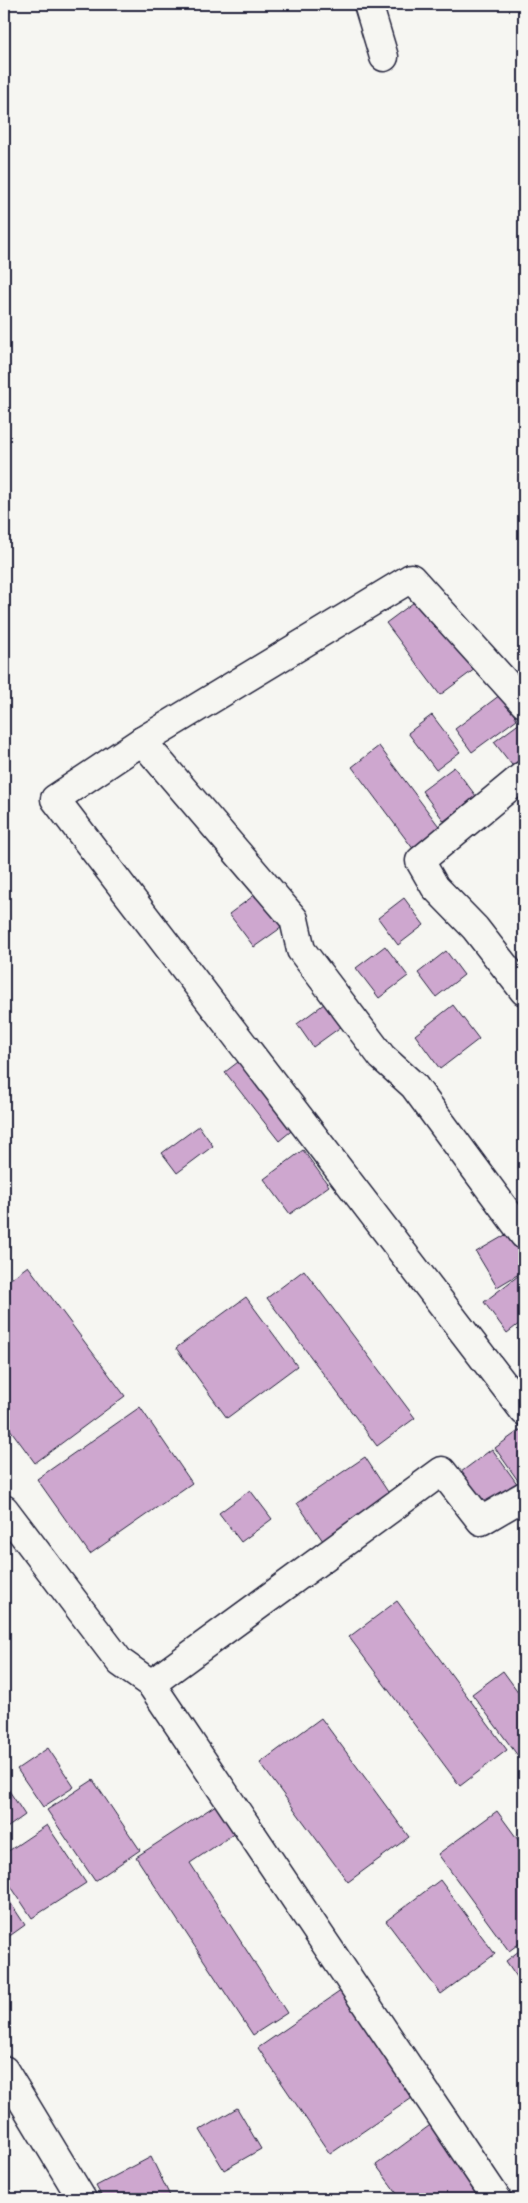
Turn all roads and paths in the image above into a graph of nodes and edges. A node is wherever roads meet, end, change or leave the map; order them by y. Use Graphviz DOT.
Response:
graph roads {
  1 [pos="368,4"];
  2 [pos="384,57"];
  3 [pos="524,703"];
  4 [pos="142,741"];
  5 [pos="524,775"];
  6 [pos="524,991"];
  7 [pos="524,1235"];
  8 [pos="524,1411"];
  9 [pos="524,1496"];
  10 [pos="4,1509"];
  11 [pos="151,1684"];
  12 [pos="4,2070"];
  13 [pos="82,2199"];
  14 [pos="497,2199"];
  1 -- 2 [label="street"];
  3 -- 4 [label="street"];
  4 -- 7 [label="street"];
  4 -- 8 [label="street"];
  5 -- 6 [label="street"];
  9 -- 11 [label="street"];
  10 -- 11 [label="street"];
  11 -- 14 [label="street"];
  12 -- 13 [label="street"];
}
